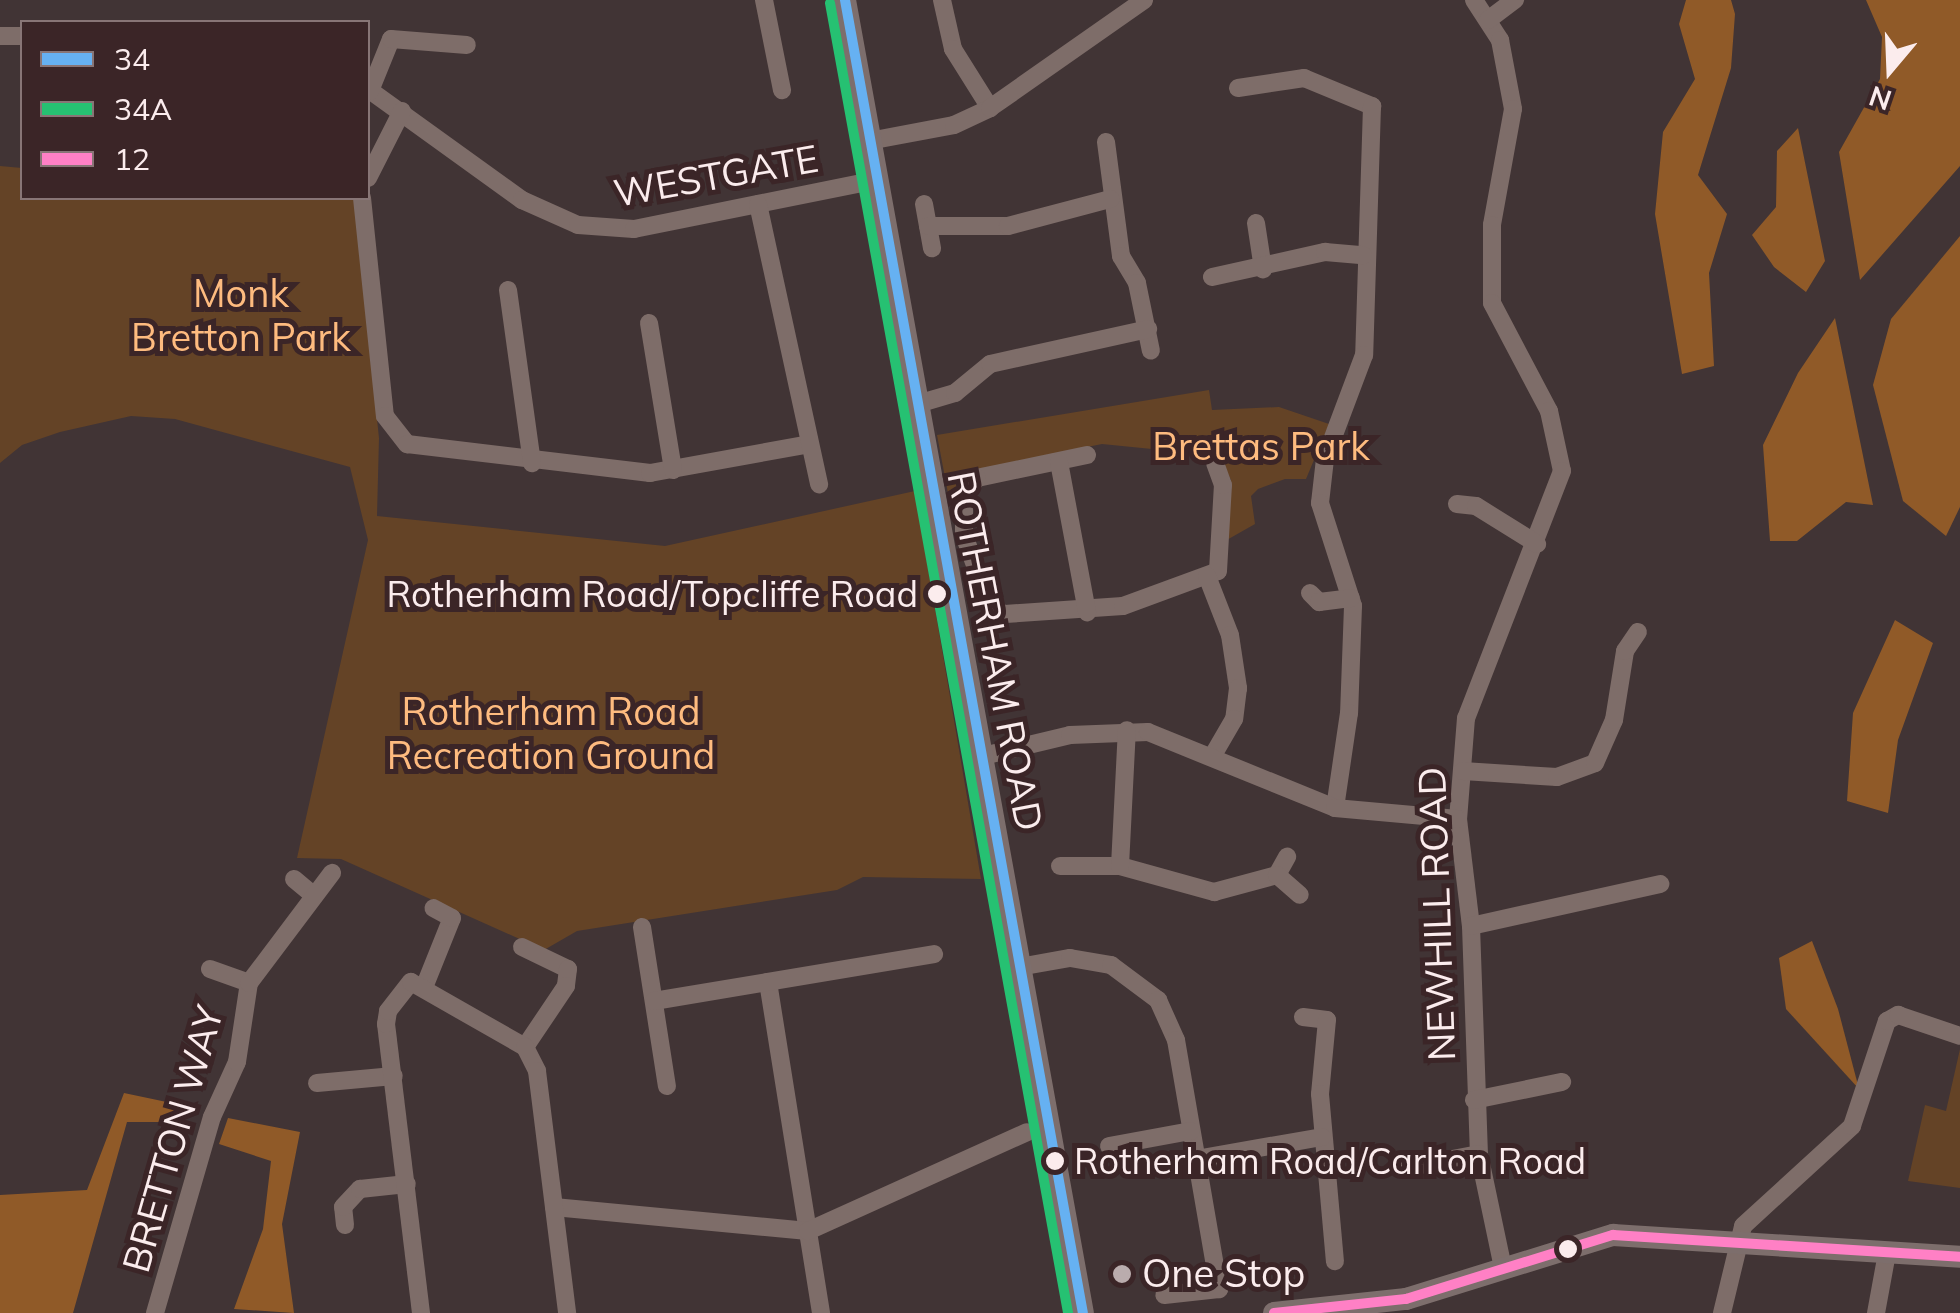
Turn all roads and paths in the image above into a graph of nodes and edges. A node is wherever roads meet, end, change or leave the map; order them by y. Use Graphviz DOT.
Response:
graph roads {
  1 [pos="764,0"];
  2 [pos="845,0"];
  3 [pos="942,0"];
  4 [pos="1144,0"];
  5 [pos="1474,0"];
  6 [pos="1515,0"];
  7 [pos="1488,20"];
  8 [pos="467,45"];
  9 [pos="370,88"];
  10 [pos="1238,88"];
  11 [pos="782,90"];
  12 [pos="370,91"];
  13 [pos="990,108"];
  14 [pos="402,111"];
  15 [pos="869,141"];
  16 [pos="1106,142"];
  17 [pos="370,174"];
  18 [pos="876,180"];
  19 [pos="1110,199"];
  20 [pos="362,200"];
  21 [pos="758,204"];
  22 [pos="924,204"];
  23 [pos="1256,224"];
  24 [pos="928,226"];
  25 [pos="932,248"];
  26 [pos="1363,255"];
  27 [pos="1263,269"];
  28 [pos="1212,277"];
  29 [pos="516,301"];
  30 [pos="649,323"];
  31 [pos="1148,329"];
  32 [pos="1151,351"];
  33 [pos="914,404"];
  34 [pos="810,444"];
  35 [pos="1087,455"];
  36 [pos="1058,462"];
  37 [pos="532,463"];
  38 [pos="1214,463"];
  39 [pos="673,470"];
  40 [pos="819,484"];
  41 [pos="1457,504"];
  42 [pos="1537,544"];
  43 [pos="1207,576"];
  44 [pos="1310,594"];
  45 [pos="1351,598"];
  46 [pos="1087,612"];
  47 [pos="1638,632"];
  48 [pos="1127,730"];
  49 [pos="1212,756"];
  50 [pos="979,757"];
  51 [pos="1463,770"];
  52 [pos="1335,808"];
  53 [pos="1458,819"];
  54 [pos="1287,857"];
  55 [pos="1060,866"];
  56 [pos="1120,866"];
  57 [pos="332,873"];
  58 [pos="1278,875"];
  59 [pos="294,879"];
  60 [pos="1660,884"];
  61 [pos="1300,895"];
  62 [pos="314,896"];
  63 [pos="433,908"];
  64 [pos="1471,926"];
  65 [pos="642,927"];
  66 [pos="522,947"];
  67 [pos="934,954"];
  68 [pos="1018,967"];
  69 [pos="210,969"];
  70 [pos="768,982"];
  71 [pos="249,983"];
  72 [pos="424,985"];
  73 [pos="654,1001"];
  74 [pos="1303,1017"];
  75 [pos="1960,1036"];
  76 [pos="525,1047"];
  77 [pos="394,1076"];
  78 [pos="1562,1082"];
  79 [pos="317,1083"];
  80 [pos="667,1086"];
  81 [pos="1474,1100"];
  82 [pos="1191,1130"];
  83 [pos="1027,1132"];
  84 [pos="1322,1137"];
  85 [pos="1109,1146"];
  86 [pos="1479,1154"];
  87 [pos="1196,1160"];
  88 [pos="1405,1168"];
  89 [pos="407,1184"];
  90 [pos="554,1207"];
  91 [pos="345,1226"];
  92 [pos="808,1230"];
  93 [pos="1734,1243"];
  94 [pos="1887,1252"];
  95 [pos="1960,1257"];
  96 [pos="1335,1262"];
  97 [pos="1503,1268"];
  98 [pos="1164,1296"];
  99 [pos="155,1313"];
  100 [pos="421,1313"];
  101 [pos="567,1313"];
  102 [pos="821,1313"];
  103 [pos="1083,1313"];
  104 [pos="1274,1313"];
  105 [pos="1722,1313"];
  106 [pos="1876,1313"];
  1 -- 11 [label="street"];
  2 -- 15 [label="main road, ROTHERHAM ROAD"];
  3 -- 13 [label="street"];
  4 -- 13 [label="street"];
  5 -- 7 [label="street, NEWHILL ROAD"];
  6 -- 7 [label="street"];
  7 -- 42 [label="street, NEWHILL ROAD"];
  8 -- 9 [label="street"];
  10 -- 26 [label="street"];
  12 -- 14 [label="street, WESTGATE"];
  13 -- 15 [label="street"];
  14 -- 17 [label="street"];
  14 -- 21 [label="street, WESTGATE"];
  15 -- 18 [label="main road, ROTHERHAM ROAD"];
  16 -- 19 [label="street"];
  18 -- 21 [label="street, WESTGATE"];
  18 -- 33 [label="main road, ROTHERHAM ROAD"];
  19 -- 24 [label="street"];
  19 -- 31 [label="street"];
  20 -- 37 [label="street"];
  21 -- 34 [label="street"];
  22 -- 24 [label="street"];
  23 -- 27 [label="street"];
  24 -- 25 [label="street"];
  26 -- 27 [label="street"];
  26 -- 45 [label="street"];
  27 -- 28 [label="street"];
  29 -- 37 [label="street"];
  30 -- 39 [label="street"];
  31 -- 32 [label="street"];
  31 -- 33 [label="street"];
  33 -- 50 [label="main road, ROTHERHAM ROAD"];
  34 -- 39 [label="street"];
  34 -- 40 [label="street"];
  35 -- 36 [label="street"];
  36 -- 46 [label="street"];
  36 -- 46 [label="street"];
  37 -- 39 [label="street"];
  38 -- 43 [label="street"];
  41 -- 42 [label="street"];
  42 -- 51 [label="street, NEWHILL ROAD"];
  43 -- 46 [label="street"];
  43 -- 49 [label="street"];
  44 -- 45 [label="street"];
  45 -- 52 [label="street"];
  47 -- 51 [label="street"];
  48 -- 49 [label="street"];
  48 -- 50 [label="street"];
  48 -- 56 [label="street"];
  49 -- 52 [label="street"];
  50 -- 68 [label="main road, ROTHERHAM ROAD"];
  51 -- 53 [label="street, NEWHILL ROAD"];
  52 -- 53 [label="street"];
  53 -- 64 [label="street, NEWHILL ROAD"];
  54 -- 58 [label="street"];
  55 -- 56 [label="street"];
  56 -- 58 [label="street"];
  57 -- 62 [label="street, BRETTON WAY"];
  58 -- 61 [label="street"];
  59 -- 62 [label="street"];
  60 -- 64 [label="street"];
  62 -- 71 [label="street, BRETTON WAY"];
  63 -- 72 [label="street"];
  64 -- 81 [label="street, NEWHILL ROAD"];
  65 -- 73 [label="street"];
  66 -- 76 [label="street"];
  67 -- 70 [label="street"];
  68 -- 82 [label="street"];
  68 -- 103 [label="main road, ROTHERHAM ROAD"];
  69 -- 71 [label="street, BRETTON WAY"];
  70 -- 73 [label="street"];
  70 -- 92 [label="street"];
  71 -- 99 [label="street, BRETTON WAY"];
  72 -- 76 [label="street"];
  72 -- 77 [label="street"];
  73 -- 80 [label="street"];
  74 -- 84 [label="street"];
  75 -- 93 [label="street"];
  76 -- 90 [label="street"];
  77 -- 79 [label="street"];
  77 -- 89 [label="street"];
  78 -- 81 [label="street"];
  81 -- 86 [label="street, NEWHILL ROAD"];
  82 -- 85 [label="street"];
  82 -- 87 [label="street"];
  83 -- 92 [label="street"];
  84 -- 87 [label="street"];
  84 -- 96 [label="street"];
  86 -- 88 [label="street"];
  86 -- 97 [label="street, NEWHILL ROAD"];
  87 -- 98 [label="street"];
  89 -- 91 [label="street"];
  89 -- 100 [label="street"];
  90 -- 92 [label="street"];
  90 -- 101 [label="street"];
  92 -- 102 [label="street"];
  93 -- 94 [label="main road"];
  93 -- 97 [label="main road"];
  93 -- 105 [label="street"];
  94 -- 95 [label="main road"];
  94 -- 106 [label="street"];
  97 -- 104 [label="main road"];
}
